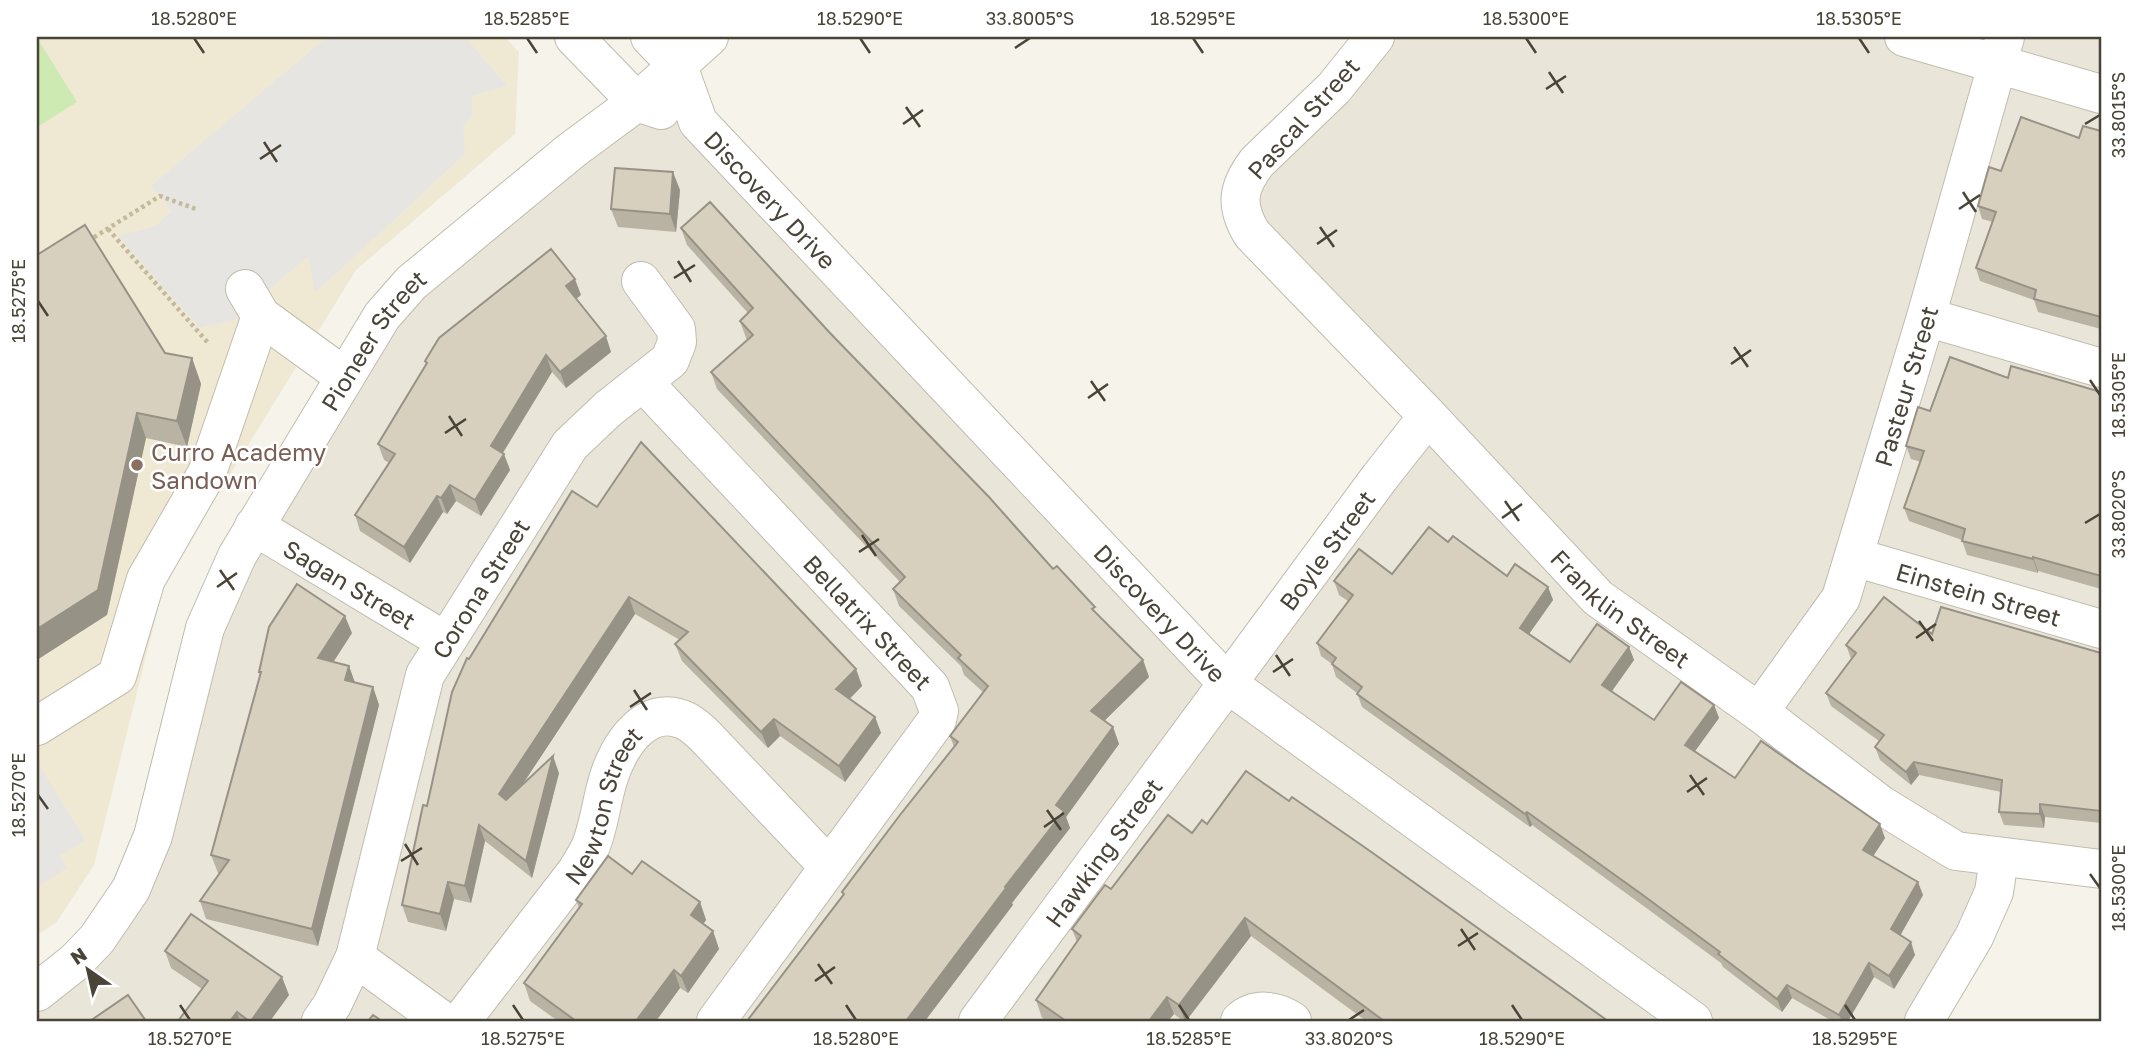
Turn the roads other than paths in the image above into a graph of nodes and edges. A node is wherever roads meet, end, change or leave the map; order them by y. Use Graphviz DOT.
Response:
graph roads {
  1 [pos="573,37"];
  2 [pos="650,37"];
  3 [pos="709,37"];
  4 [pos="1375,37"];
  5 [pos="1904,37"];
  6 [pos="2001,50"];
  7 [pos="678,66"];
  8 [pos="2101,94"];
  9 [pos="637,103"];
  10 [pos="698,122"];
  11 [pos="1240,203"];
  12 [pos="641,282"];
  13 [pos="1926,317"];
  14 [pos="2101,368"];
  15 [pos="345,377"];
  16 [pos="643,382"];
  17 [pos="1428,416"];
  18 [pos="254,526"];
  19 [pos="1854,557"];
  20 [pos="2101,629"];
  21 [pos="445,641"];
  22 [pos="1228,684"];
  23 [pos="1759,712"];
  24 [pos="37,726"];
  25 [pos="1999,858"];
  26 [pos="829,867"];
  27 [pos="2101,869"];
  28 [pos="355,957"];
  29 [pos="37,992"];
  30 [pos="321,1021"];
  31 [pos="443,1021"];
  32 [pos="461,1021"];
  33 [pos="716,1021"];
  34 [pos="978,1021"];
  35 [pos="1240,1021"];
  36 [pos="1292,1021"];
  37 [pos="1693,1021"];
  38 [pos="1924,1021"];
  1 -- 9 [label="street, Discovery Drive"];
  2 -- 7 [label="street, Discovery Drive"];
  3 -- 7 [label="street, Pioneer Street"];
  4 -- 11 [label="street, Pascal Street"];
  5 -- 6 [label="street"];
  6 -- 8 [label="street"];
  6 -- 13 [label="street, Pasteur Street"];
  7 -- 9 [label="street, Pioneer Street"];
  7 -- 10 [label="street, Discovery Drive"];
  9 -- 10 [label="street, Discovery Drive"];
  9 -- 15 [label="street, Pioneer Street"];
  10 -- 22 [label="street, Discovery Drive"];
  11 -- 17 [label="street, Franklin Street"];
  12 -- 16 [label="street, Corona Street"];
  13 -- 14 [label="street"];
  13 -- 19 [label="street, Pasteur Street"];
  15 -- 18 [label="street, Pioneer Street"];
  15 -- 24 [label="street"];
  16 -- 21 [label="street, Corona Street"];
  16 -- 26 [label="street, Bellatrix Street"];
  17 -- 22 [label="street, Boyle Street"];
  17 -- 23 [label="street, Franklin Street"];
  18 -- 21 [label="street, Sagan Street"];
  18 -- 29 [label="street, Pioneer Street"];
  19 -- 20 [label="street, Einstein Street"];
  19 -- 23 [label="street, Pasteur Street"];
  21 -- 28 [label="street, Corona Street"];
  22 -- 34 [label="street, Hawking Street"];
  22 -- 37 [label="street, Discovery Drive"];
  23 -- 25 [label="street, Franklin Street"];
  25 -- 27 [label="street, Franklin Street"];
  25 -- 38 [label="street"];
  26 -- 32 [label="street, Newton Street"];
  26 -- 33 [label="street, Bellatrix Street"];
  28 -- 30 [label="street, Corona Street"];
  28 -- 31 [label="street"];
  35 -- 36 [label="street"];
}
